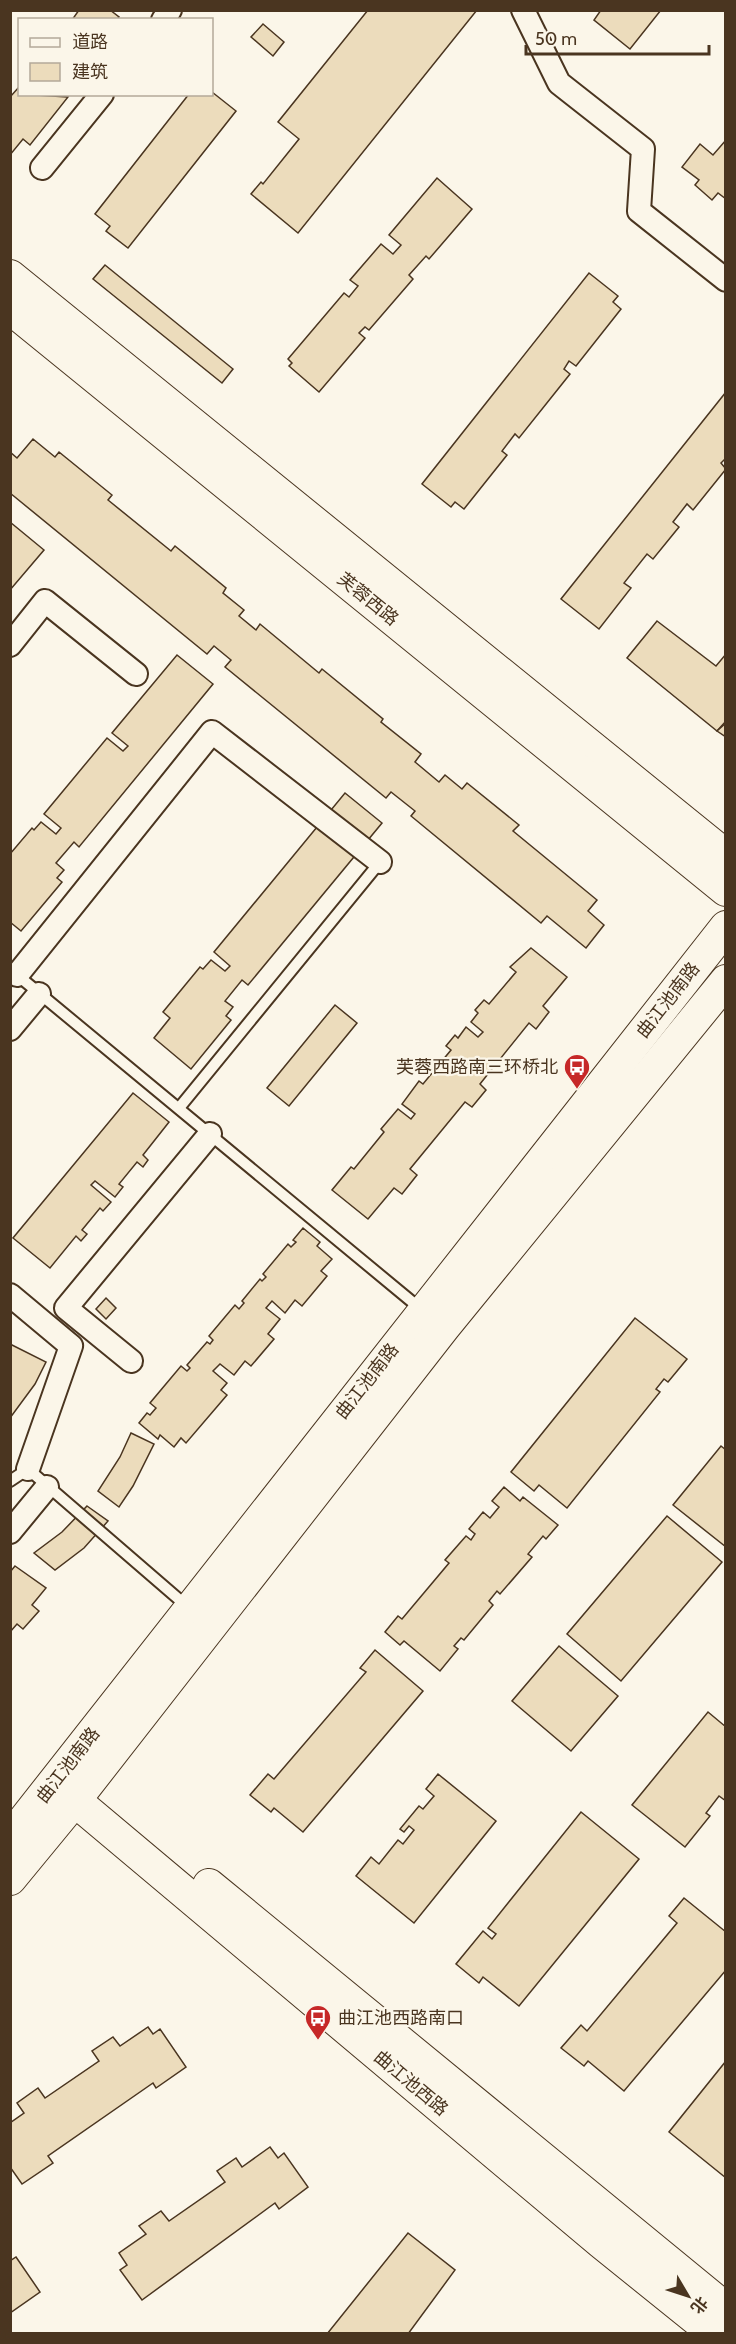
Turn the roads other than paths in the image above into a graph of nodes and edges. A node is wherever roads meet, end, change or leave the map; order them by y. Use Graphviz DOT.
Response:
graph roads {
  1 [pos="523,10"];
  2 [pos="100,96"];
  3 [pos="42,168"];
  4 [pos="10,276"];
  5 [pos="726,280"];
  6 [pos="10,308"];
  7 [pos="10,645"];
  8 [pos="136,674"];
  9 [pos="726,856"];
  10 [pos="380,862"];
  11 [pos="726,890"];
  12 [pos="726,927"];
  13 [pos="14,973"];
  14 [pos="726,981"];
  15 [pos="39,994"];
  16 [pos="10,1029"];
  17 [pos="179,1108"];
  18 [pos="210,1134"];
  19 [pos="10,1295"];
  20 [pos="423,1310"];
  21 [pos="131,1361"];
  22 [pos="19,1475"];
  23 [pos="47,1487"];
  24 [pos="10,1532"];
  25 [pos="189,1608"];
  26 [pos="71,1784"];
  27 [pos="10,1838"];
  28 [pos="10,1879"];
  29 [pos="726,2309"];
  30 [pos="715,2334"];
  1 -- 5 [label="street"];
  2 -- 3 [label="street"];
  4 -- 9 [label="main road, 芙蓉西路"];
  6 -- 11 [label="main road, 芙蓉西路"];
  7 -- 8 [label="street"];
  10 -- 13 [label="street"];
  10 -- 17 [label="lane"];
  12 -- 20 [label="main road, 曲江池南路"];
  13 -- 15 [label="lane"];
  14 -- 26 [label="main road, 曲江池南路"];
  15 -- 16 [label="street"];
  15 -- 17 [label="lane"];
  17 -- 18 [label="lane"];
  18 -- 20 [label="lane"];
  18 -- 21 [label="street"];
  19 -- 22 [label="street"];
  20 -- 25 [label="main road, 曲江池南路"];
  22 -- 23 [label="lane"];
  23 -- 24 [label="street"];
  23 -- 25 [label="lane"];
  25 -- 26 [label="main road, 曲江池南路"];
  26 -- 27 [label="main road, 曲江池南路"];
  26 -- 28 [label="main road, 曲江池南路"];
  26 -- 29 [label="main road, 曲江池西路"];
  26 -- 30 [label="main road, 曲江池西路"];
}
